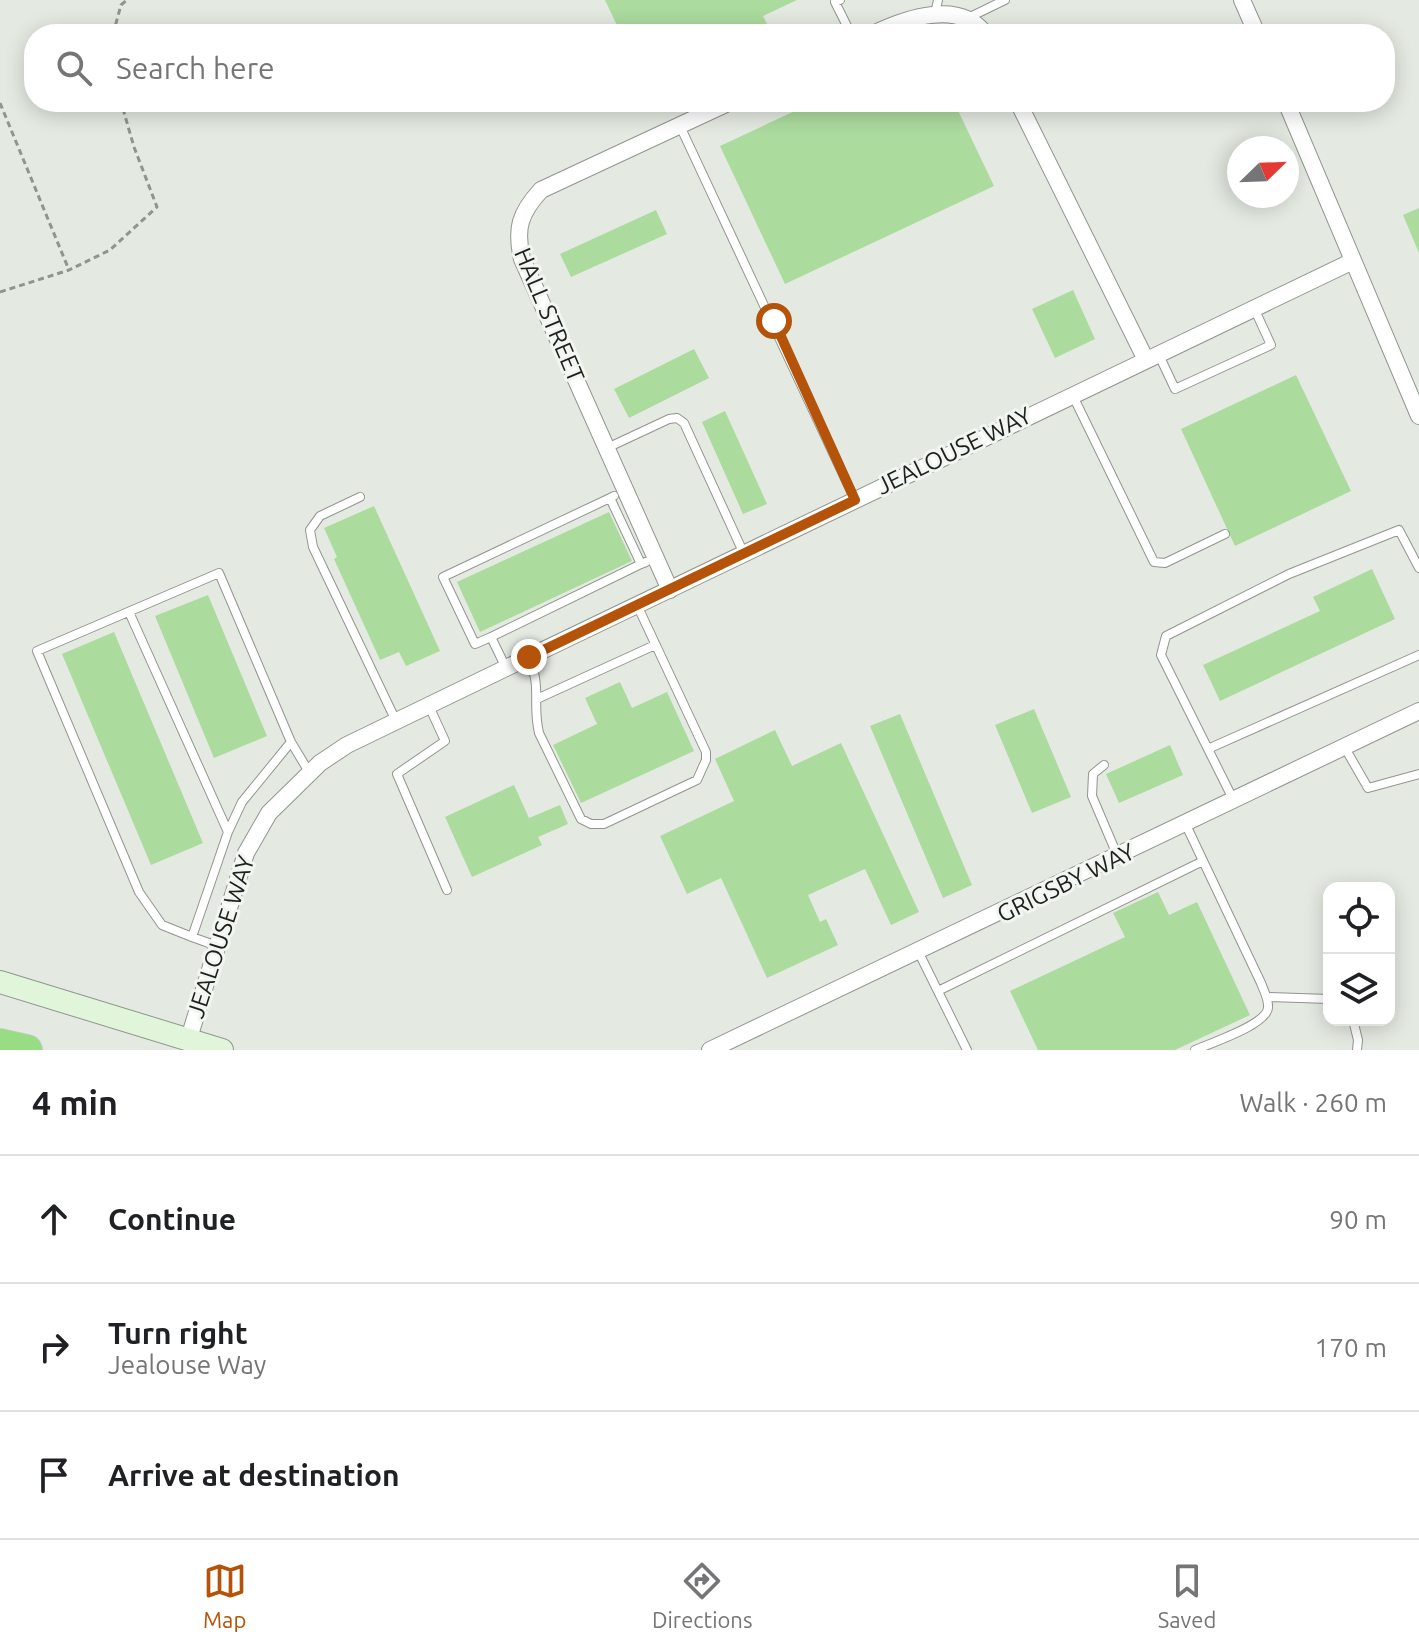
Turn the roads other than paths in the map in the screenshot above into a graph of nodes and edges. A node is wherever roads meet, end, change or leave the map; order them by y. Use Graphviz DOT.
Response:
graph roads {
  1 [pos="840,0"];
  2 [pos="1005,0"];
  3 [pos="1242,0"];
  4 [pos="937,5"];
  5 [pos="972,16"];
  6 [pos="846,24"];
  7 [pos="895,24"];
  8 [pos="978,24"];
  9 [pos="1253,24"];
  10 [pos="708,112"];
  11 [pos="1023,112"];
  12 [pos="1290,112"];
  13 [pos="679,125"];
  14 [pos="1353,261"];
  15 [pos="1253,307"];
  16 [pos="1151,355"];
  17 [pos="1072,393"];
  18 [pos="1419,416"];
  19 [pos="607,448"];
  20 [pos="626,491"];
  21 [pos="360,497"];
  22 [pos="610,498"];
  23 [pos="855,500"];
  24 [pos="1225,534"];
  25 [pos="744,554"];
  26 [pos="649,561"];
  27 [pos="1419,568"];
  28 [pos="670,590"];
  29 [pos="637,605"];
  30 [pos="129,612"];
  31 [pos="491,637"];
  32 [pos="655,645"];
  33 [pos="1419,655"];
  34 [pos="529,657"];
  35 [pos="506,668"];
  36 [pos="539,698"];
  37 [pos="429,706"];
  38 [pos="1419,711"];
  39 [pos="397,721"];
  40 [pos="291,742"];
  41 [pos="1210,748"];
  42 [pos="1345,748"];
  43 [pos="1104,765"];
  44 [pos="309,772"];
  45 [pos="1419,774"];
  46 [pos="1234,802"];
  47 [pos="1186,825"];
  48 [pos="228,832"];
  49 [pos="1118,857"];
  50 [pos="1203,861"];
  51 [pos="447,890"];
  52 [pos="192,937"];
  53 [pos="217,946"];
  54 [pos="919,953"];
  55 [pos="0,982"];
  56 [pos="938,991"];
  57 [pos="1267,997"];
  58 [pos="1323,999"];
  59 [pos="1354,1026"];
  60 [pos="189,1038"];
  61 [pos="0,1044"];
  62 [pos="27,1050"];
  63 [pos="222,1050"];
  64 [pos="710,1050"];
  65 [pos="967,1050"];
  66 [pos="1195,1050"];
  67 [pos="1357,1050"];
  1 -- 6 [label="lane"];
  2 -- 5 [label="lane"];
  3 -- 9 [label="street"];
  4 -- 5 [label="street"];
  4 -- 7 [label="street"];
  5 -- 8 [label="street"];
  10 -- 13 [label="street, HALL STREET"];
  11 -- 16 [label="street"];
  12 -- 14 [label="street"];
  13 -- 19 [label="street, HALL STREET"];
  13 -- 23 [label="lane"];
  14 -- 15 [label="street, JEALOUSE WAY"];
  14 -- 18 [label="street"];
  15 -- 16 [label="street, JEALOUSE WAY"];
  15 -- 16 [label="lane"];
  16 -- 17 [label="street, JEALOUSE WAY"];
  17 -- 23 [label="street, JEALOUSE WAY"];
  17 -- 24 [label="lane"];
  19 -- 20 [label="street, HALL STREET"];
  19 -- 25 [label="lane"];
  20 -- 22 [label="lane"];
  20 -- 26 [label="street, HALL STREET"];
  21 -- 39 [label="lane"];
  22 -- 26 [label="lane"];
  22 -- 31 [label="lane"];
  23 -- 25 [label="street, JEALOUSE WAY"];
  25 -- 28 [label="street, JEALOUSE WAY"];
  26 -- 28 [label="street, HALL STREET"];
  26 -- 31 [label="lane"];
  27 -- 41 [label="lane"];
  28 -- 29 [label="street, JEALOUSE WAY"];
  29 -- 32 [label="lane"];
  29 -- 34 [label="street, JEALOUSE WAY"];
  30 -- 40 [label="lane"];
  30 -- 48 [label="lane"];
  30 -- 52 [label="lane"];
  31 -- 35 [label="lane"];
  32 -- 36 [label="lane"];
  32 -- 36 [label="lane"];
  33 -- 41 [label="lane"];
  34 -- 35 [label="street, JEALOUSE WAY"];
  34 -- 36 [label="lane"];
  35 -- 37 [label="street, JEALOUSE WAY"];
  37 -- 39 [label="street, JEALOUSE WAY"];
  37 -- 51 [label="lane"];
  38 -- 42 [label="street, GRIGSBY WAY"];
  39 -- 44 [label="street, JEALOUSE WAY"];
  40 -- 44 [label="lane"];
  40 -- 48 [label="lane"];
  41 -- 46 [label="lane"];
  42 -- 45 [label="lane"];
  42 -- 46 [label="street, GRIGSBY WAY"];
  43 -- 49 [label="lane"];
  44 -- 53 [label="street, JEALOUSE WAY"];
  46 -- 47 [label="street, GRIGSBY WAY"];
  47 -- 49 [label="street, GRIGSBY WAY"];
  47 -- 50 [label="lane"];
  48 -- 52 [label="lane"];
  49 -- 54 [label="street, GRIGSBY WAY"];
  50 -- 56 [label="lane"];
  50 -- 57 [label="lane"];
  52 -- 53 [label="lane"];
  53 -- 60 [label="street, JEALOUSE WAY"];
  54 -- 56 [label="lane"];
  54 -- 64 [label="street, GRIGSBY WAY"];
  55 -- 60 [label="main road"];
  56 -- 65 [label="lane"];
  57 -- 58 [label="lane"];
  57 -- 66 [label="lane"];
  59 -- 67 [label="lane"];
  60 -- 63 [label="main road"];
  61 -- 62 [label="highway"];
}
